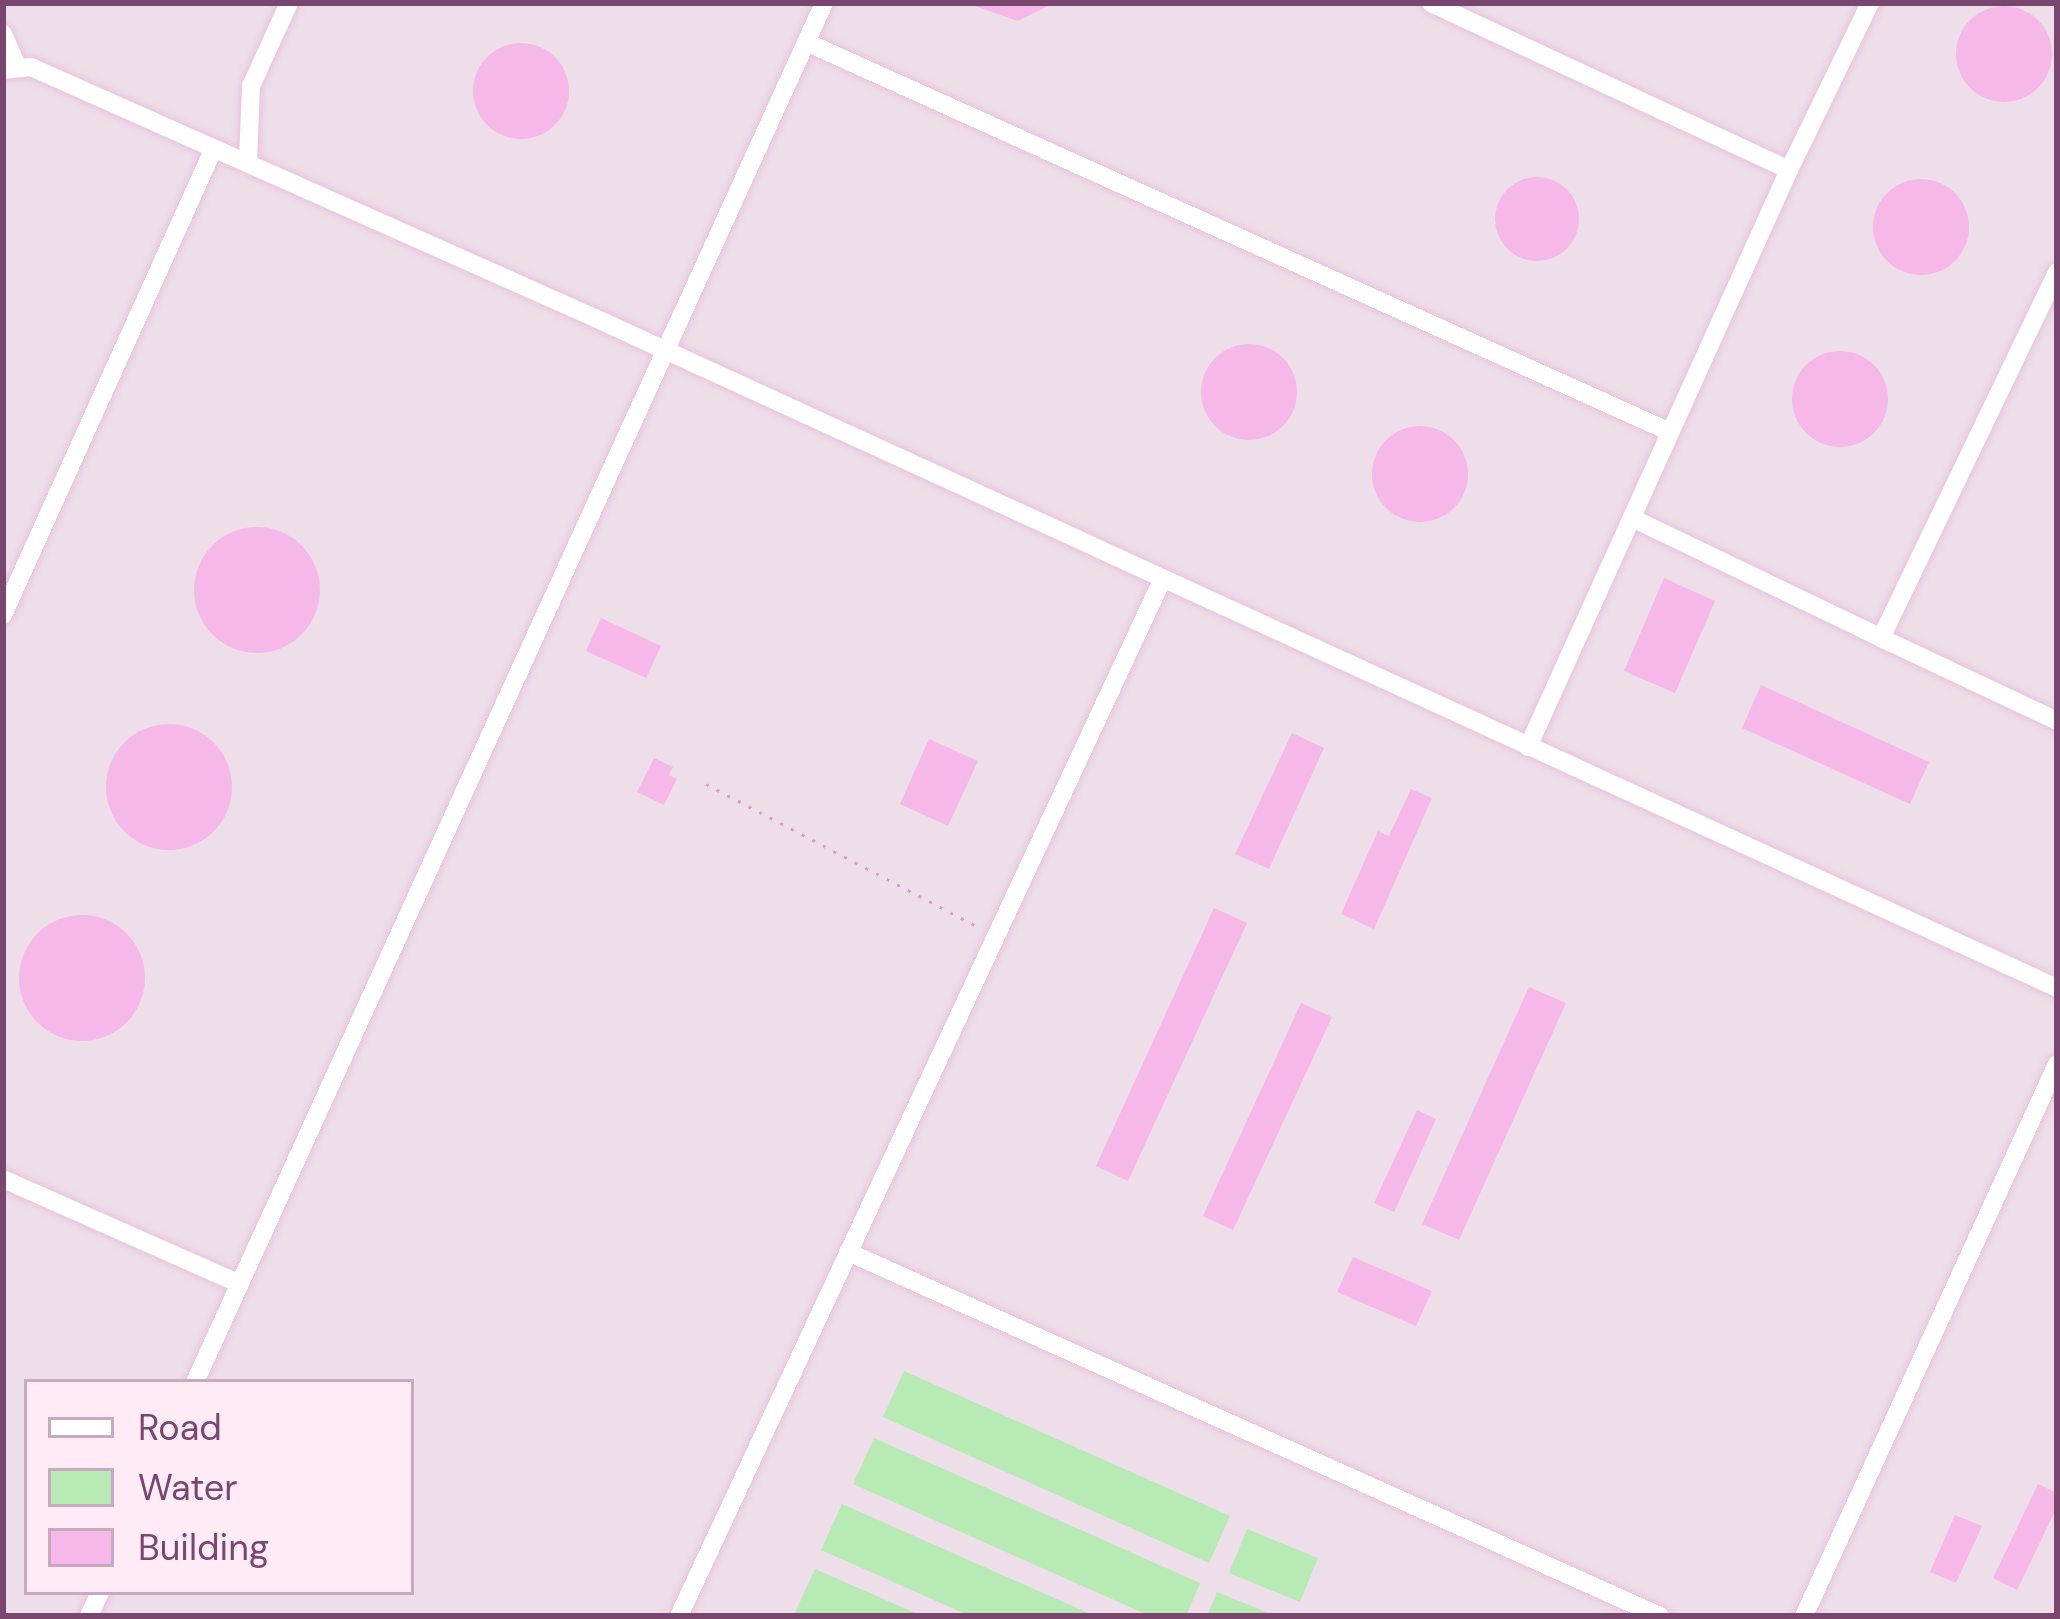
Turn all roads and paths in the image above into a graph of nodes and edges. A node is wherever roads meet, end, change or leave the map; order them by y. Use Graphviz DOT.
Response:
graph roads {
  1 [pos="289,3"];
  2 [pos="824,3"];
  3 [pos="1431,3"];
  4 [pos="1870,3"];
  5 [pos="3,34"];
  6 [pos="806,42"];
  7 [pos="10,69"];
  8 [pos="214,148"];
  9 [pos="248,163"];
  10 [pos="1789,170"];
  11 [pos="2057,272"];
  12 [pos="665,354"];
  13 [pos="1670,432"];
  14 [pos="1632,518"];
  15 [pos="1162,580"];
  16 [pos="3,615"];
  17 [pos="1881,638"];
  18 [pos="2057,721"];
  19 [pos="1528,747"];
  20 [pos="706,784"];
  21 [pos="996,936"];
  22 [pos="2057,988"];
  23 [pos="2057,1064"];
  24 [pos="3,1179"];
  25 [pos="848,1252"];
  26 [pos="240,1284"];
  27 [pos="196,1379"];
  28 [pos="679,1616"];
  29 [pos="1660,1616"];
  30 [pos="1804,1616"];
  1 -- 9 [label="lane"];
  2 -- 6 [label="lane"];
  3 -- 10 [label="lane"];
  4 -- 10 [label="lane"];
  5 -- 7 [label="lane"];
  6 -- 12 [label="lane"];
  6 -- 13 [label="lane"];
  7 -- 8 [label="lane"];
  8 -- 9 [label="lane"];
  8 -- 16 [label="lane"];
  9 -- 12 [label="lane"];
  10 -- 13 [label="lane"];
  11 -- 17 [label="lane"];
  12 -- 15 [label="lane"];
  12 -- 26 [label="lane"];
  13 -- 14 [label="lane"];
  14 -- 17 [label="lane"];
  14 -- 19 [label="lane"];
  15 -- 19 [label="lane"];
  15 -- 21 [label="lane"];
  17 -- 18 [label="lane"];
  19 -- 22 [label="lane"];
  20 -- 21 [label="path"];
  21 -- 25 [label="lane"];
  23 -- 30 [label="lane"];
  24 -- 26 [label="lane"];
  25 -- 28 [label="lane"];
  25 -- 29 [label="lane"];
  26 -- 27 [label="lane"];
}
